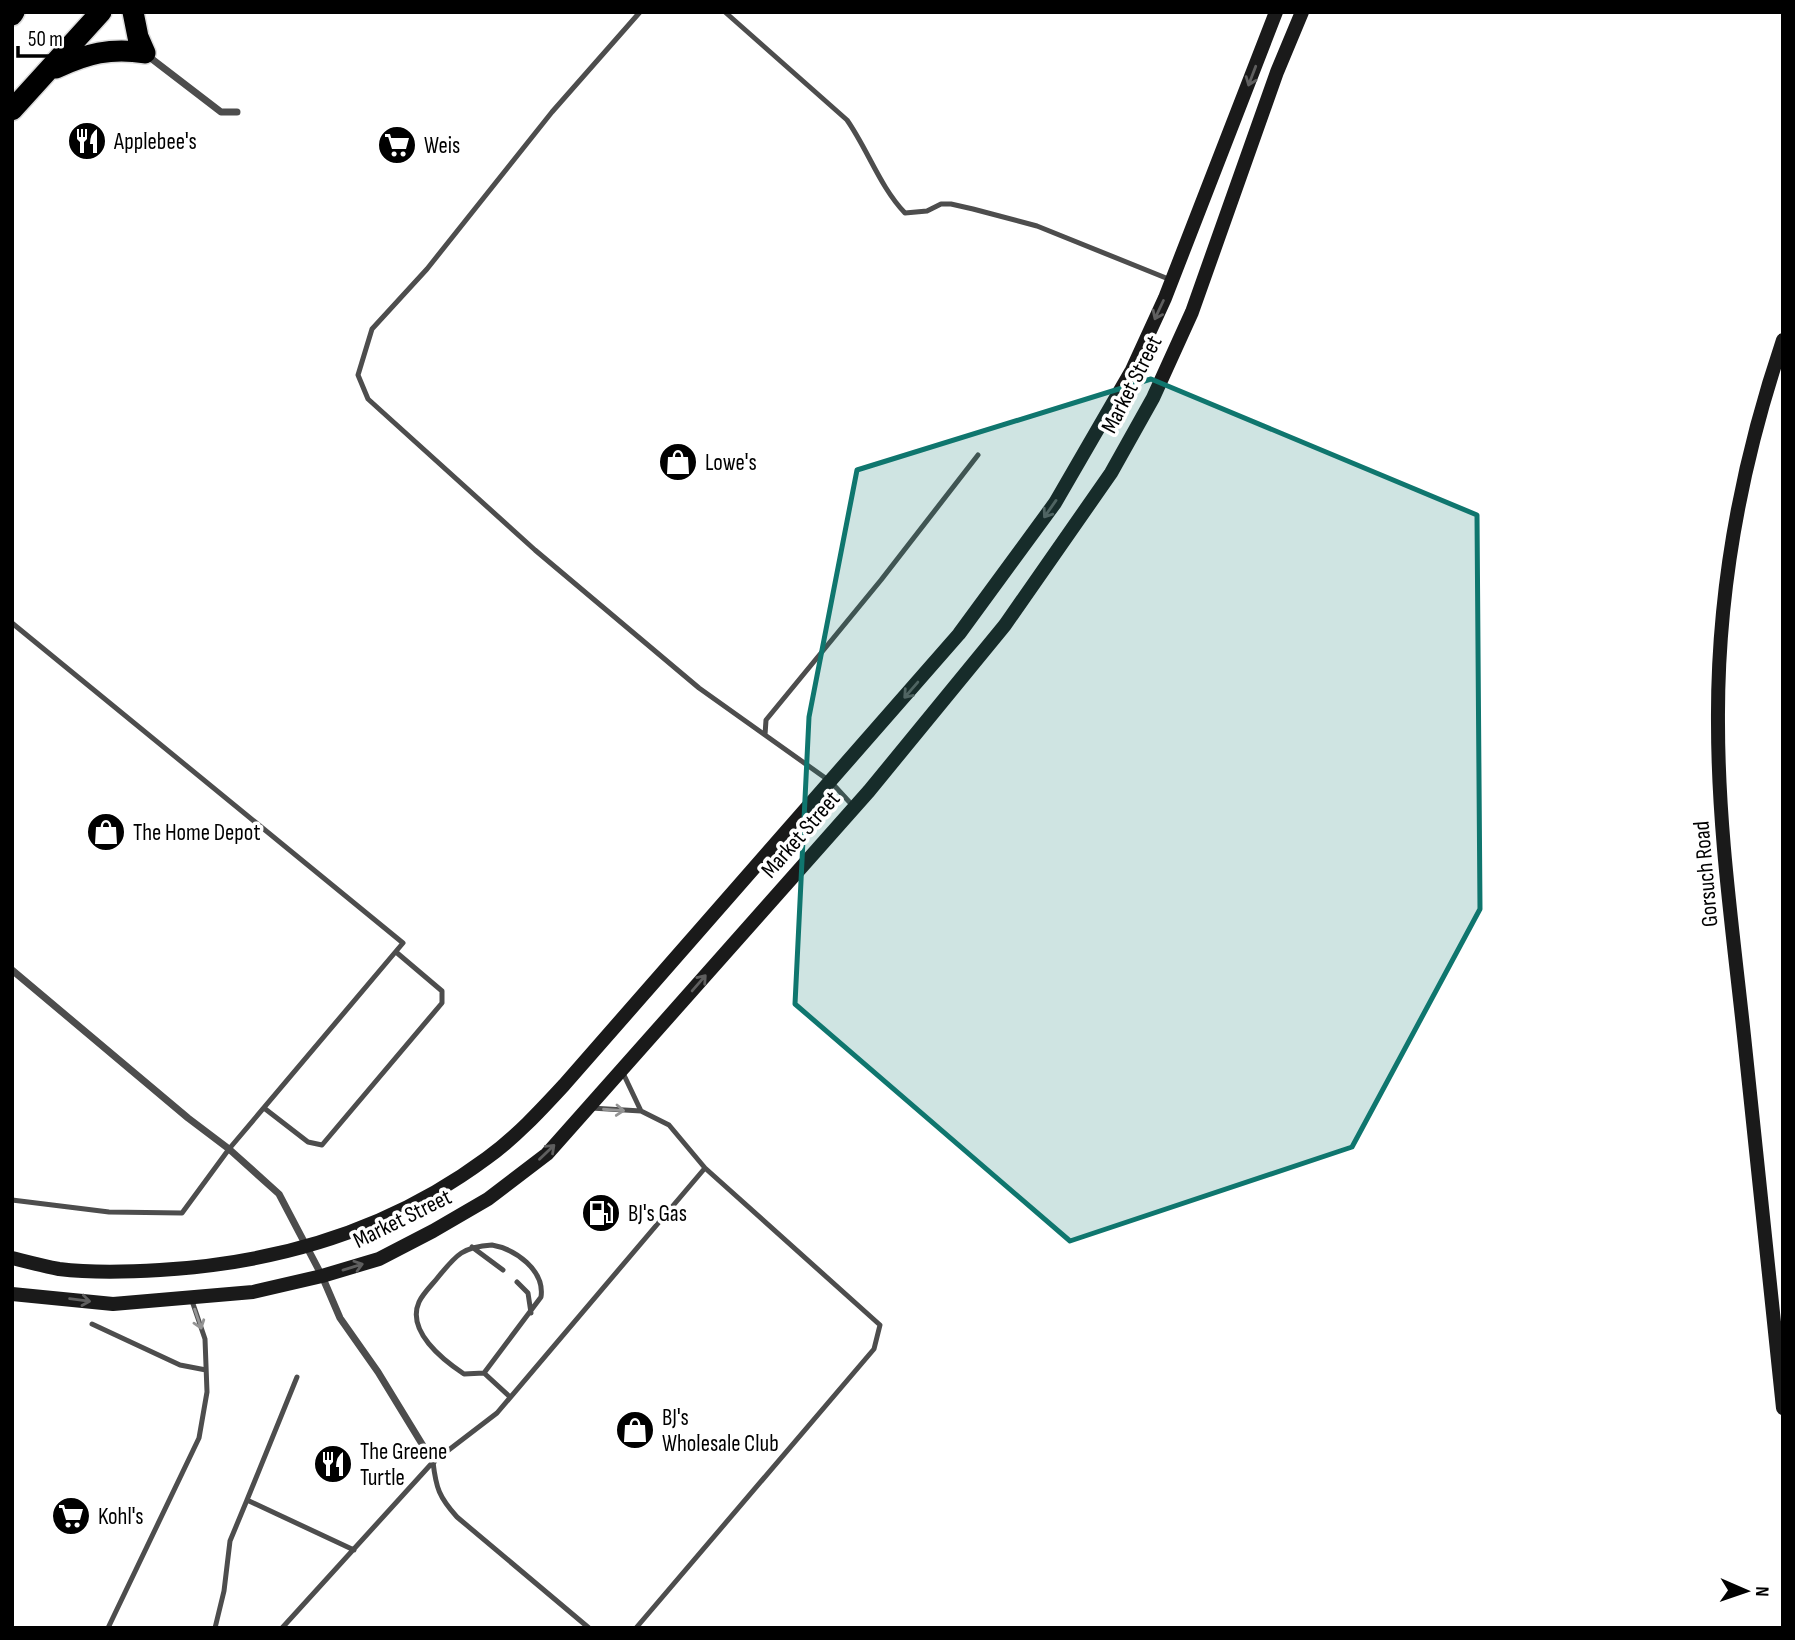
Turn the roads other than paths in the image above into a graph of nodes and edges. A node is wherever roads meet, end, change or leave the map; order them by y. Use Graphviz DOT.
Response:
graph roads {
  1 [pos="101,12"];
  2 [pos="133,12"];
  3 [pos="640,12"];
  4 [pos="725,12"];
  5 [pos="1276,12"];
  6 [pos="1302,12"];
  7 [pos="145,53"];
  8 [pos="47,72"];
  9 [pos="12,110"];
  10 [pos="237,111"];
  11 [pos="1172,280"];
  12 [pos="1783,340"];
  13 [pos="978,455"];
  14 [pos="12,623"];
  15 [pos="765,735"];
  16 [pos="831,782"];
  17 [pos="854,807"];
  18 [pos="396,951"];
  19 [pos="12,970"];
  20 [pos="622,1070"];
  21 [pos="264,1108"];
  22 [pos="588,1108"];
  23 [pos="641,1111"];
  24 [pos="229,1149"];
  25 [pos="705,1168"];
  26 [pos="12,1200"];
  27 [pos="471,1247"];
  28 [pos="307,1248"];
  29 [pos="12,1258"];
  30 [pos="503,1270"];
  31 [pos="322,1276"];
  32 [pos="517,1282"];
  33 [pos="12,1294"];
  34 [pos="191,1298"];
  35 [pos="531,1313"];
  36 [pos="92,1324"];
  37 [pos="206,1370"];
  38 [pos="484,1373"];
  39 [pos="297,1377"];
  40 [pos="510,1396"];
  41 [pos="1783,1408"];
  42 [pos="433,1462"];
  43 [pos="247,1500"];
  44 [pos="354,1550"];
  45 [pos="108,1628"];
  46 [pos="215,1628"];
  47 [pos="282,1628"];
  48 [pos="589,1628"];
  49 [pos="636,1628"];
  1 -- 8 [label="highway"];
  2 -- 7 [label="highway"];
  3 -- 15 [label="lane"];
  4 -- 11 [label="lane"];
  5 -- 11 [label="street, Market Street, one-way"];
  6 -- 17 [label="street, Market Street"];
  7 -- 8 [label="highway"];
  7 -- 10 [label="street"];
  8 -- 9 [label="highway"];
  11 -- 16 [label="street, Market Street, one-way"];
  12 -- 41 [label="street, Gorsuch Road"];
  13 -- 15 [label="lane"];
  14 -- 18 [label="lane"];
  15 -- 16 [label="lane"];
  16 -- 17 [label="lane"];
  16 -- 28 [label="street, Market Street"];
  20 -- 17 [label="street, Market Street, one-way"];
  18 -- 21 [label="lane"];
  18 -- 21 [label="lane"];
  19 -- 24 [label="street"];
  20 -- 22 [label="street, Market Street"];
  20 -- 23 [label="lane"];
  21 -- 24 [label="lane"];
  22 -- 23 [label="lane, one-way"];
  31 -- 22 [label="street, Market Street, one-way"];
  23 -- 25 [label="lane"];
  24 -- 26 [label="lane"];
  24 -- 28 [label="street"];
  25 -- 40 [label="lane"];
  25 -- 49 [label="lane"];
  27 -- 30 [label="lane"];
  27 -- 35 [label="lane"];
  27 -- 38 [label="lane"];
  28 -- 29 [label="street, Market Street"];
  28 -- 31 [label="street"];
  31 -- 34 [label="street, Market Street"];
  31 -- 42 [label="street"];
  32 -- 35 [label="lane"];
  33 -- 34 [label="street, Market Street, one-way"];
  34 -- 37 [label="lane, one-way"];
  35 -- 38 [label="lane"];
  36 -- 37 [label="lane"];
  37 -- 45 [label="lane"];
  38 -- 40 [label="lane"];
  39 -- 43 [label="lane"];
  40 -- 42 [label="lane"];
  42 -- 44 [label="lane"];
  42 -- 48 [label="lane"];
  43 -- 44 [label="lane"];
  43 -- 46 [label="lane"];
  44 -- 47 [label="lane"];
}
